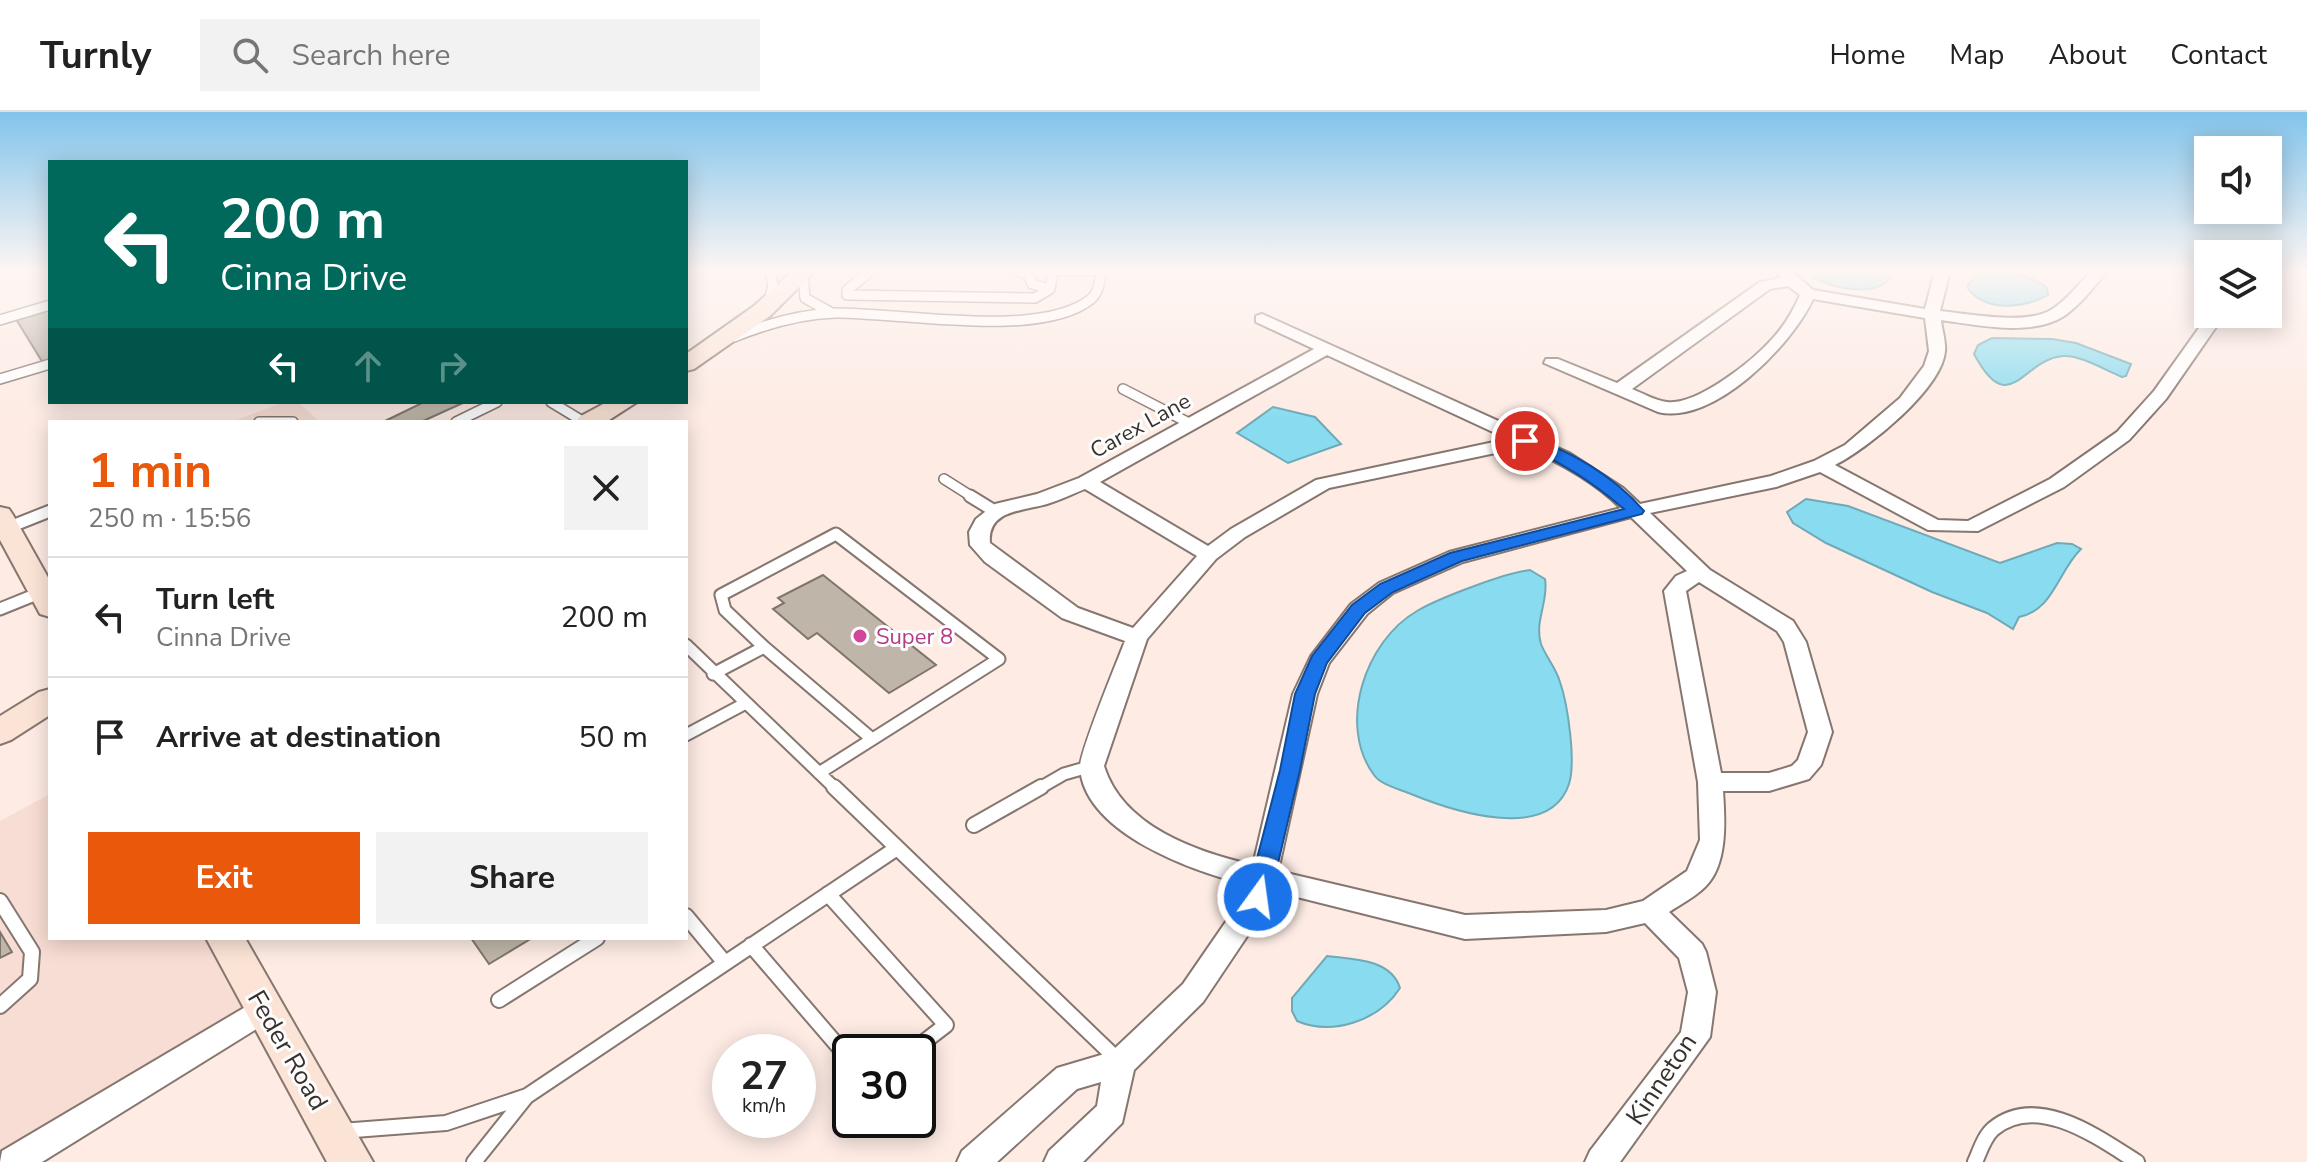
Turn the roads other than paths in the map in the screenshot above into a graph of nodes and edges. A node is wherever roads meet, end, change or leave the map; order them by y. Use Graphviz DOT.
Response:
graph roads {
  1 [pos="748,320"];
  2 [pos="782,320"];
  3 [pos="1264,320"];
  4 [pos="1716,320"];
  5 [pos="1794,320"];
  6 [pos="1933,320"];
  7 [pos="1992,320"];
  8 [pos="2038,320"];
  9 [pos="2207,328"];
  10 [pos="708,349"];
  11 [pos="1324,350"];
  12 [pos="688,363"];
  13 [pos="1552,363"];
  14 [pos="48,365"];
  15 [pos="0,379"];
  16 [pos="1123,389"];
  17 [pos="1619,390"];
  18 [pos="493,404"];
  19 [pos="554,404"];
  20 [pos="621,404"];
  21 [pos="460,420"];
  22 [pos="582,420"];
  23 [pos="590,420"];
  24 [pos="1191,424"];
  25 [pos="1525,441"];
  26 [pos="1821,465"];
  27 [pos="944,479"];
  28 [pos="1086,482"];
  29 [pos="48,511"];
  30 [pos="1636,511"];
  31 [pos="996,512"];
  32 [pos="3,521"];
  33 [pos="1209,555"];
  34 [pos="1703,575"];
  35 [pos="46,600"];
  36 [pos="0,609"];
  37 [pos="1137,637"];
  38 [pos="688,647"];
  39 [pos="764,647"];
  40 [pos="713,674"];
  41 [pos="48,691"];
  42 [pos="48,701"];
  43 [pos="746,703"];
  44 [pos="0,709"];
  45 [pos="0,732"];
  46 [pos="688,734"];
  47 [pos="872,739"];
  48 [pos="1092,766"];
  49 [pos="819,773"];
  50 [pos="1710,782"];
  51 [pos="974,825"];
  52 [pos="897,848"];
  53 [pos="1263,877"];
  54 [pos="828,894"];
  55 [pos="0,901"];
  56 [pos="1650,911"];
  57 [pos="688,918"];
  58 [pos="226,940"];
  59 [pos="594,940"];
  60 [pos="751,945"];
  61 [pos="725,963"];
  62 [pos="499,1000"];
  63 [pos="0,1006"];
  64 [pos="264,1009"];
  65 [pos="934,1034"];
  66 [pos="832,1039"];
  67 [pos="1120,1063"];
  68 [pos="527,1096"];
  69 [pos="343,1147"];
  70 [pos="13,1162"];
  71 [pos="474,1162"];
  72 [pos="973,1162"];
  73 [pos="1060,1162"];
  74 [pos="1601,1162"];
  75 [pos="1975,1162"];
  76 [pos="2137,1162"];
  1 -- 10 [label="main road"];
  2 -- 10 [label="lane"];
  3 -- 11 [label="street"];
  4 -- 17 [label="street"];
  5 -- 17 [label="street"];
  6 -- 26 [label="street"];
  7 -- 8 [label="street"];
  9 -- 26 [label="street"];
  10 -- 12 [label="main road"];
  11 -- 24 [label="street, Carex Lane"];
  11 -- 25 [label="street"];
  13 -- 17 [label="street"];
  14 -- 15 [label="lane"];
  16 -- 24 [label="lane"];
  18 -- 21 [label="lane"];
  19 -- 22 [label="lane"];
  20 -- 23 [label="main road"];
  24 -- 28 [label="street, Carex Lane"];
  25 -- 30 [label="street"];
  25 -- 33 [label="street"];
  26 -- 30 [label="street"];
  27 -- 31 [label="lane"];
  28 -- 31 [label="street, Carex Lane"];
  28 -- 33 [label="street"];
  29 -- 32 [label="lane"];
  30 -- 34 [label="street"];
  30 -- 53 [label="street"];
  31 -- 37 [label="street"];
  32 -- 35 [label="main road"];
  33 -- 37 [label="street"];
  34 -- 50 [label="street"];
  34 -- 50 [label="street"];
  35 -- 36 [label="lane"];
  37 -- 48 [label="street"];
  38 -- 40 [label="lane"];
  39 -- 40 [label="lane"];
  39 -- 47 [label="lane"];
  39 -- 47 [label="lane"];
  40 -- 43 [label="lane"];
  41 -- 44 [label="main road"];
  42 -- 45 [label="main road"];
  43 -- 46 [label="lane"];
  43 -- 49 [label="lane"];
  47 -- 49 [label="lane"];
  48 -- 51 [label="lane"];
  48 -- 53 [label="street"];
  49 -- 52 [label="lane"];
  50 -- 56 [label="street"];
  52 -- 54 [label="lane"];
  52 -- 67 [label="lane"];
  53 -- 56 [label="street"];
  53 -- 67 [label="street"];
  54 -- 60 [label="lane"];
  54 -- 65 [label="lane"];
  55 -- 63 [label="lane"];
  56 -- 74 [label="street, Kinneton"];
  57 -- 61 [label="lane"];
  58 -- 64 [label="main road, Feder Road"];
  59 -- 62 [label="lane"];
  60 -- 61 [label="lane"];
  60 -- 66 [label="lane"];
  61 -- 68 [label="lane"];
  64 -- 69 [label="main road, Feder Road"];
  64 -- 70 [label="street"];
  67 -- 72 [label="street"];
  67 -- 73 [label="street"];
  68 -- 69 [label="lane"];
  68 -- 71 [label="lane"];
  75 -- 76 [label="lane"];
}
